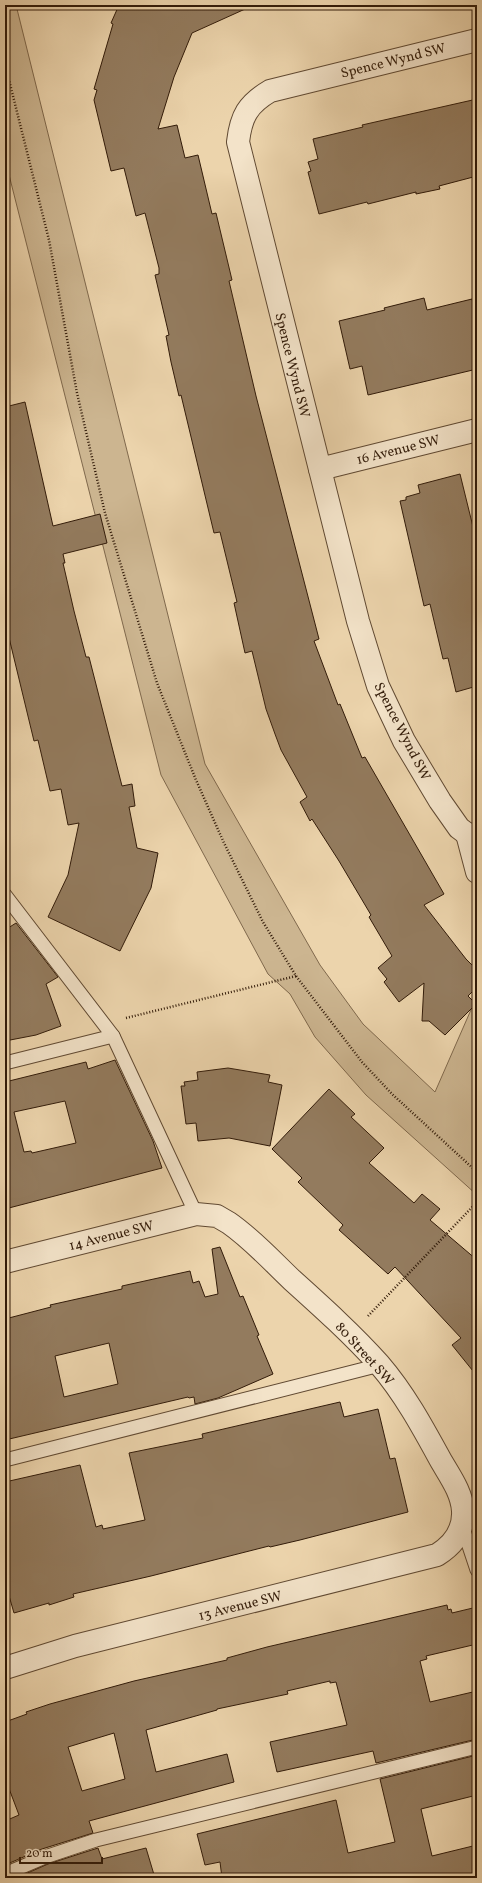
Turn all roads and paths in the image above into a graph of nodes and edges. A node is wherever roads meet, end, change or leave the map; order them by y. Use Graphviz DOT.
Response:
graph roads {
  1 [pos="477,40"];
  2 [pos="5,64"];
  3 [pos="477,430"];
  4 [pos="320,469"];
  5 [pos="472,835"];
  6 [pos="477,872"];
  7 [pos="5,895"];
  8 [pos="296,976"];
  9 [pos="103,1024"];
  10 [pos="113,1036"];
  11 [pos="5,1063"];
  12 [pos="477,1172"];
  13 [pos="477,1202"];
  14 [pos="196,1214"];
  15 [pos="217,1216"];
  16 [pos="5,1262"];
  17 [pos="351,1334"];
  18 [pos="380,1365"];
  19 [pos="5,1460"];
  20 [pos="462,1525"];
  21 [pos="477,1570"];
  22 [pos="5,1668"];
  23 [pos="477,1747"];
  24 [pos="5,1874"];
  1 -- 4 [label="street, Spence Wynd SW"];
  2 -- 8 [label="path"];
  3 -- 4 [label="street, 16 Avenue SW"];
  4 -- 5 [label="street, Spence Wynd SW"];
  5 -- 6 [label="street, Spence Wynd SW"];
  7 -- 9 [label="lane"];
  8 -- 9 [label="path"];
  8 -- 12 [label="path"];
  9 -- 10 [label="lane"];
  10 -- 11 [label="lane"];
  10 -- 14 [label="lane"];
  13 -- 17 [label="path"];
  14 -- 15 [label="street, 14 Avenue SW"];
  14 -- 16 [label="street, 14 Avenue SW"];
  15 -- 17 [label="street, 80 Street SW"];
  17 -- 18 [label="street, 80 Street SW"];
  18 -- 19 [label="lane"];
  18 -- 20 [label="street, 80 Street SW"];
  20 -- 21 [label="lane"];
  20 -- 22 [label="street, 13 Avenue SW"];
  23 -- 24 [label="lane"];
}
